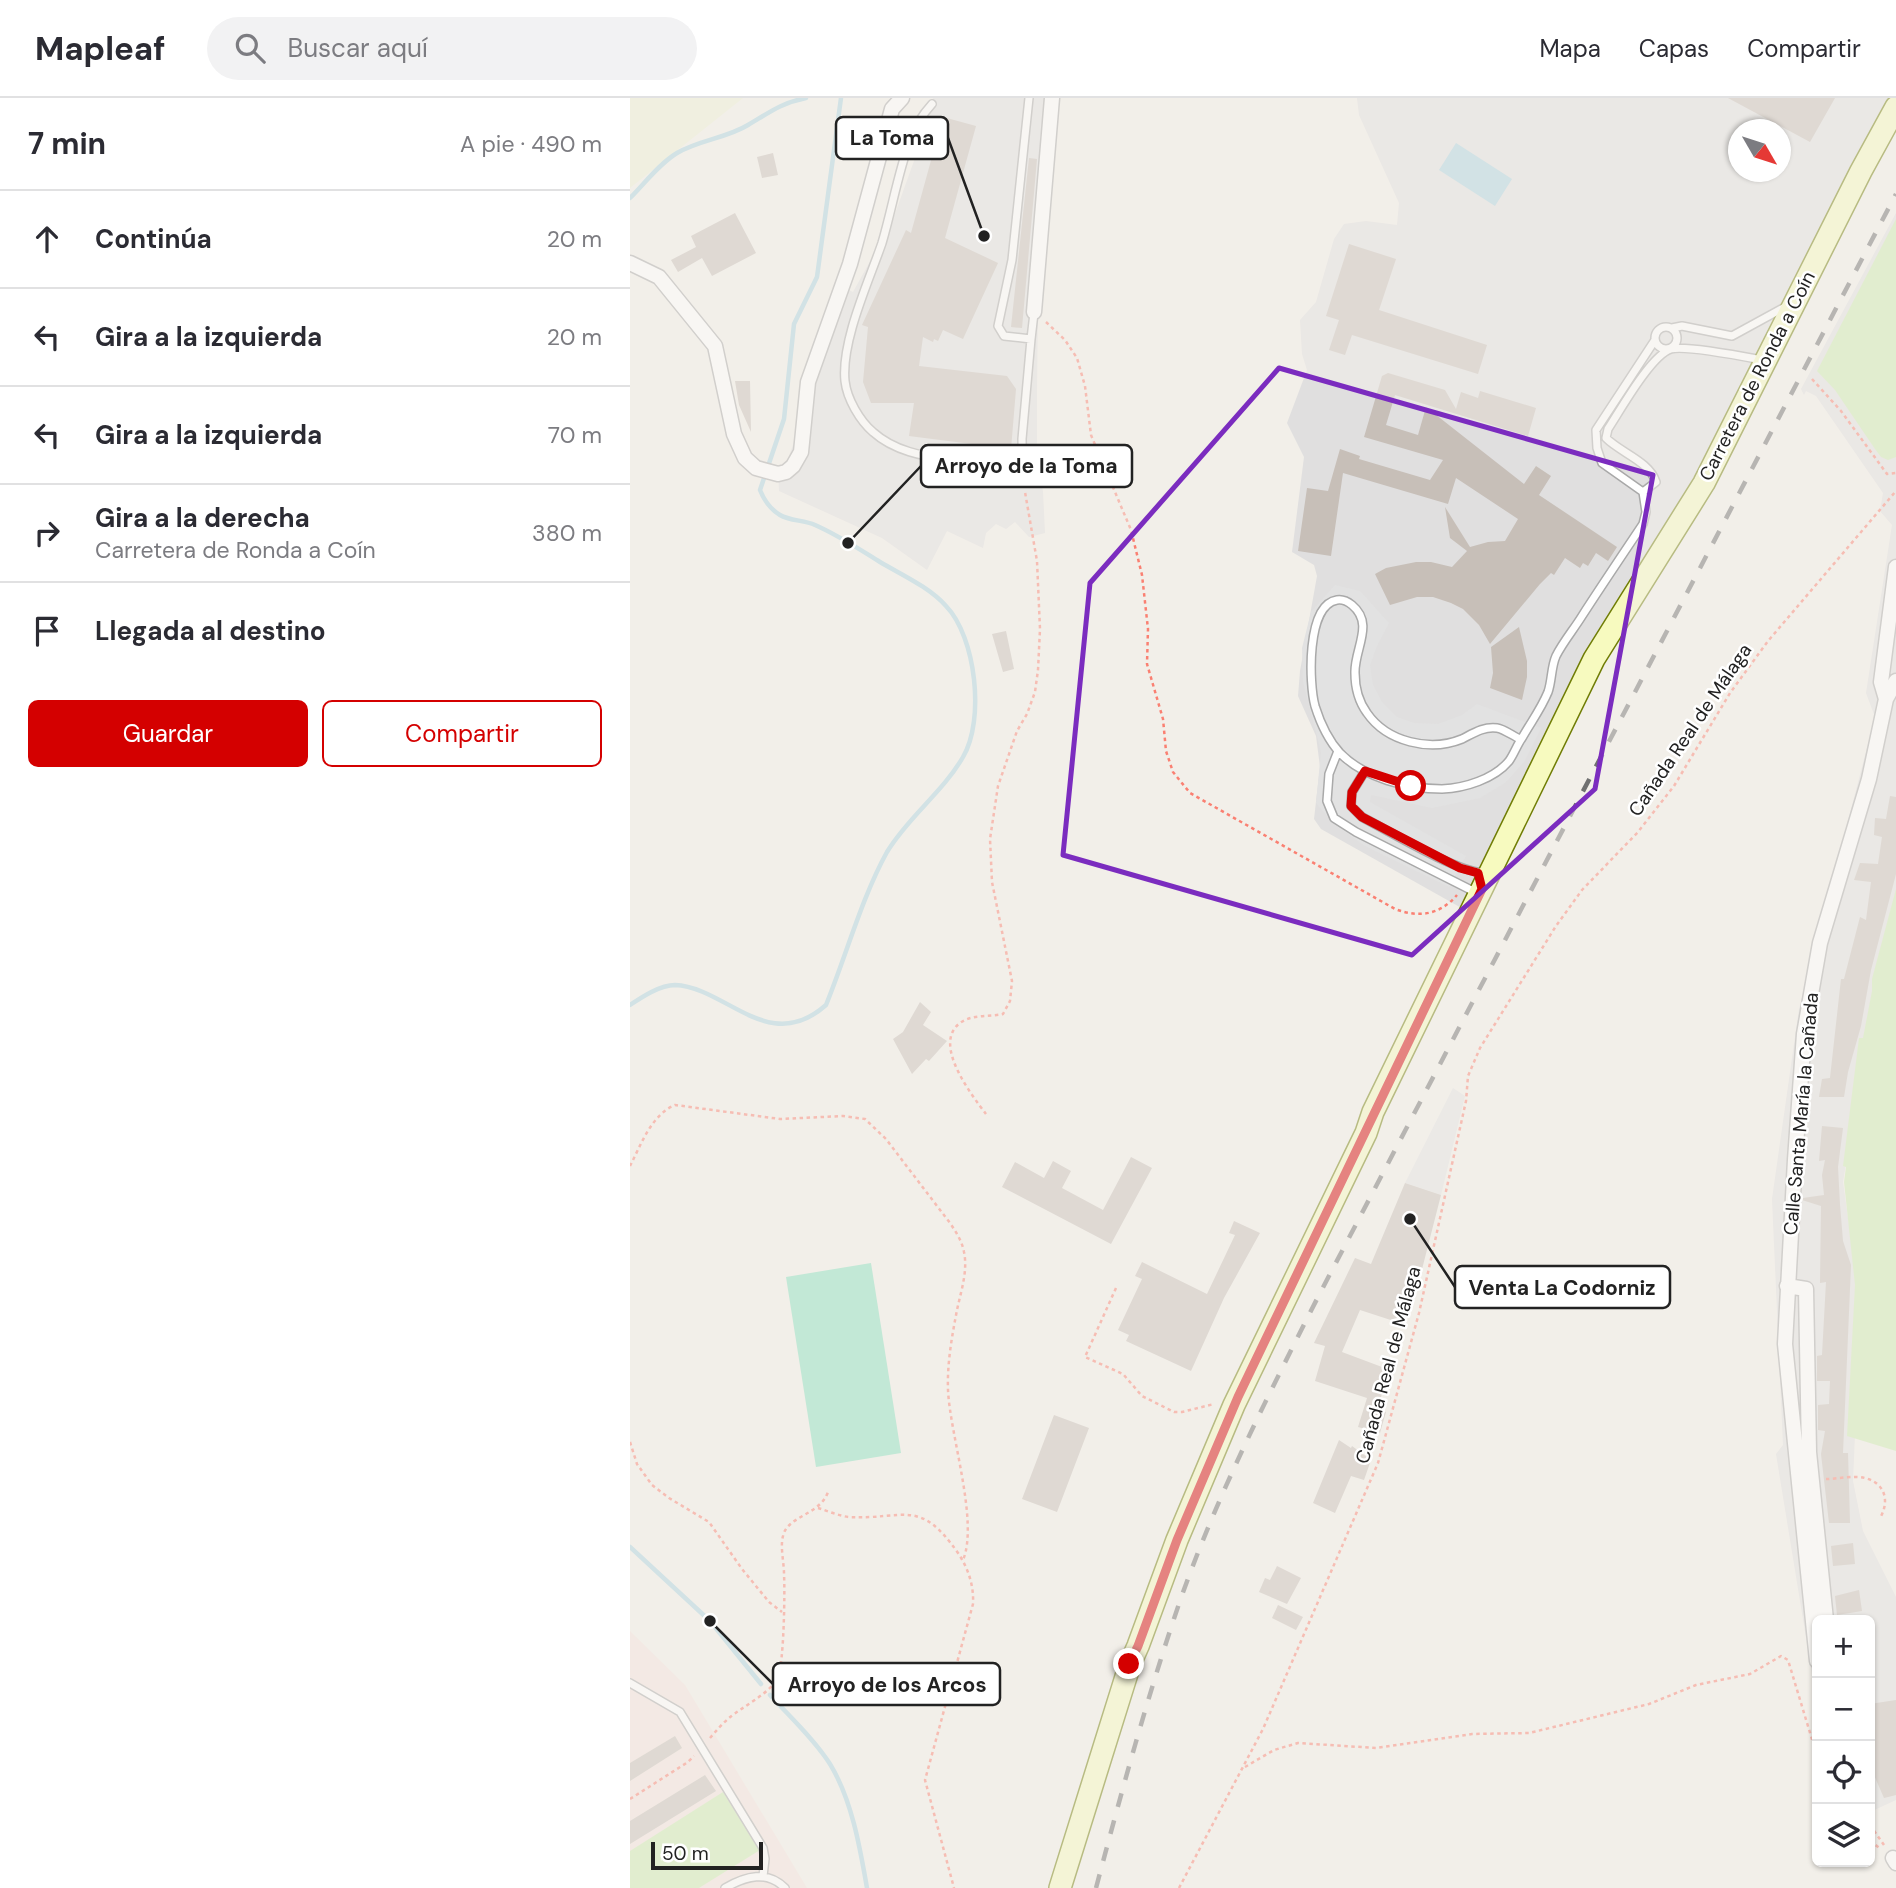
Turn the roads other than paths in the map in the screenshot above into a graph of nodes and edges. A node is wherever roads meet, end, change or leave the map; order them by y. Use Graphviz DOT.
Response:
graph roads {
  1 [pos="902,98"];
  2 [pos="1022,98"];
  3 [pos="1029,98"];
  4 [pos="1052,98"];
  5 [pos="932,104"];
  6 [pos="1028,107"];
  7 [pos="1896,107"];
  8 [pos="630,262"];
  9 [pos="1795,302"];
  10 [pos="1038,315"];
  11 [pos="1672,328"];
  12 [pos="1031,340"];
  13 [pos="1655,340"];
  14 [pos="1671,349"];
  15 [pos="1766,360"];
  16 [pos="1643,492"];
  17 [pos="1896,567"];
  18 [pos="1893,619"];
  19 [pos="1609,639"];
  20 [pos="1896,681"];
  21 [pos="1886,699"];
  22 [pos="1520,739"];
  23 [pos="1338,751"];
  24 [pos="1365,771"];
  25 [pos="1523,832"];
  26 [pos="1476,885"];
  27 [pos="1469,944"];
  28 [pos="1366,1133"];
  29 [pos="1787,1286"];
  30 [pos="1813,1615"];
  31 [pos="1826,1615"];
  32 [pos="1138,1646"];
  33 [pos="630,1683"];
  34 [pos="763,1876"];
  35 [pos="725,1888"];
  36 [pos="786,1888"];
  37 [pos="1060,1888"];
  38 [pos="1071,1888"];
  1 -- 8 [label="street"];
  2 -- 6 [label="lane"];
  3 -- 6 [label="lane"];
  4 -- 10 [label="street"];
  5 -- 12 [label="lane"];
  6 -- 12 [label="lane"];
  7 -- 9 [label="main road, Carretera de Ronda a Coín"];
  9 -- 11 [label="lane"];
  9 -- 15 [label="main road, Carretera de Ronda a Coín"];
  10 -- 12 [label="lane"];
  11 -- 13 [label="lane"];
  11 -- 14 [label="lane"];
  13 -- 14 [label="lane"];
  13 -- 16 [label="lane"];
  14 -- 15 [label="lane"];
  14 -- 16 [label="lane"];
  15 -- 19 [label="main road, Carretera de Ronda a Coín"];
  16 -- 22 [label="lane"];
  17 -- 18 [label="street, Calle Santa María la Cañada"];
  18 -- 21 [label="street, Calle Santa María la Cañada"];
  19 -- 25 [label="main road, Carretera de Ronda a Coín"];
  19 -- 26 [label="main road, Carretera de Ronda a Coín"];
  20 -- 21 [label="street, Calle Santa María la Cañada"];
  21 -- 29 [label="street, Calle Santa María la Cañada"];
  22 -- 23 [label="lane"];
  22 -- 24 [label="lane"];
  23 -- 24 [label="lane"];
  23 -- 26 [label="lane"];
  24 -- 26 [label="lane"];
  25 -- 26 [label="main road"];
  25 -- 27 [label="main road, Carretera de Ronda a Coín"];
  26 -- 27 [label="main road"];
  26 -- 28 [label="main road, Carretera de Ronda a Coín"];
  27 -- 28 [label="main road, Carretera de Ronda a Coín"];
  28 -- 32 [label="main road, Carretera de Ronda a Coín"];
  29 -- 30 [label="street, Calle Santa María la Cañada"];
  29 -- 31 [label="street"];
  32 -- 37 [label="main road, Carretera de Ronda a Coín"];
  32 -- 38 [label="main road, Carretera de Ronda a Coín"];
  33 -- 34 [label="lane"];
  34 -- 35 [label="lane"];
  34 -- 36 [label="lane"];
}
